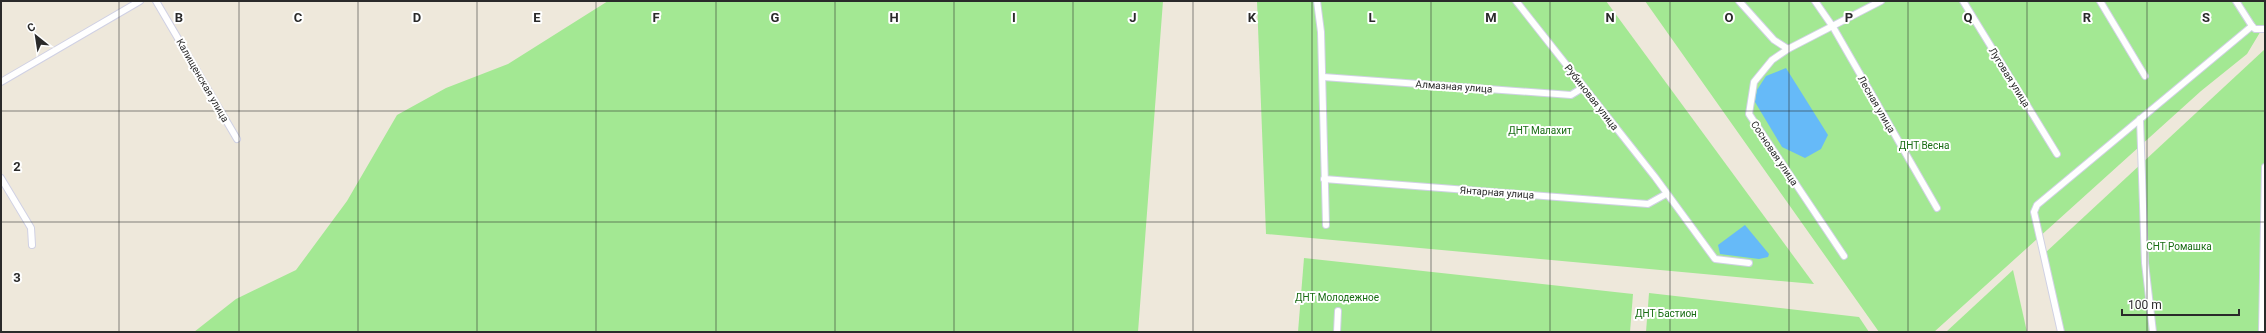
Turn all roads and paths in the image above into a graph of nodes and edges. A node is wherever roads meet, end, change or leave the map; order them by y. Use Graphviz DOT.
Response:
graph roads {
  1 [pos="140,1"];
  2 [pos="156,1"];
  3 [pos="1318,1"];
  4 [pos="1516,1"];
  5 [pos="1739,1"];
  6 [pos="1815,1"];
  7 [pos="1881,1"];
  8 [pos="1963,1"];
  9 [pos="2100,1"];
  10 [pos="2236,1"];
  11 [pos="2252,26"];
  12 [pos="1833,27"];
  13 [pos="2265,29"];
  14 [pos="1788,49"];
  15 [pos="2145,76"];
  16 [pos="1323,77"];
  17 [pos="1,82"];
  18 [pos="1584,87"];
  19 [pos="2140,119"];
  20 [pos="237,139"];
  21 [pos="2057,154"];
  22 [pos="2265,167"];
  23 [pos="1,178"];
  24 [pos="1324,179"];
  25 [pos="1666,194"];
  26 [pos="1937,208"];
  27 [pos="1326,225"];
  28 [pos="32,245"];
  29 [pos="1844,256"];
  30 [pos="1749,263"];
  31 [pos="1338,311"];
  32 [pos="1337,332"];
  33 [pos="2061,332"];
  34 [pos="2153,332"];
  35 [pos="2262,332"];
  1 -- 17 [label="street"];
  2 -- 20 [label="street, Калищенская улица"];
  3 -- 16 [label="street"];
  4 -- 18 [label="street, Рубиновая улица"];
  5 -- 14 [label="street"];
  6 -- 12 [label="street, Лесная улица"];
  7 -- 12 [label="street, Сосновая улица"];
  8 -- 21 [label="street, Луговая улица"];
  9 -- 15 [label="street"];
  10 -- 11 [label="street"];
  11 -- 13 [label="street"];
  11 -- 19 [label="street"];
  12 -- 14 [label="street, Сосновая улица"];
  12 -- 26 [label="street, Лесная улица"];
  14 -- 29 [label="street, Сосновая улица"];
  16 -- 18 [label="street, Алмазная улица"];
  16 -- 24 [label="street"];
  18 -- 25 [label="street, Рубиновая улица"];
  19 -- 33 [label="street"];
  19 -- 34 [label="street"];
  22 -- 35 [label="street"];
  23 -- 28 [label="street"];
  24 -- 25 [label="street, Янтарная улица"];
  24 -- 27 [label="street"];
  25 -- 30 [label="street, Рубиновая улица"];
  31 -- 32 [label="street"];
}
